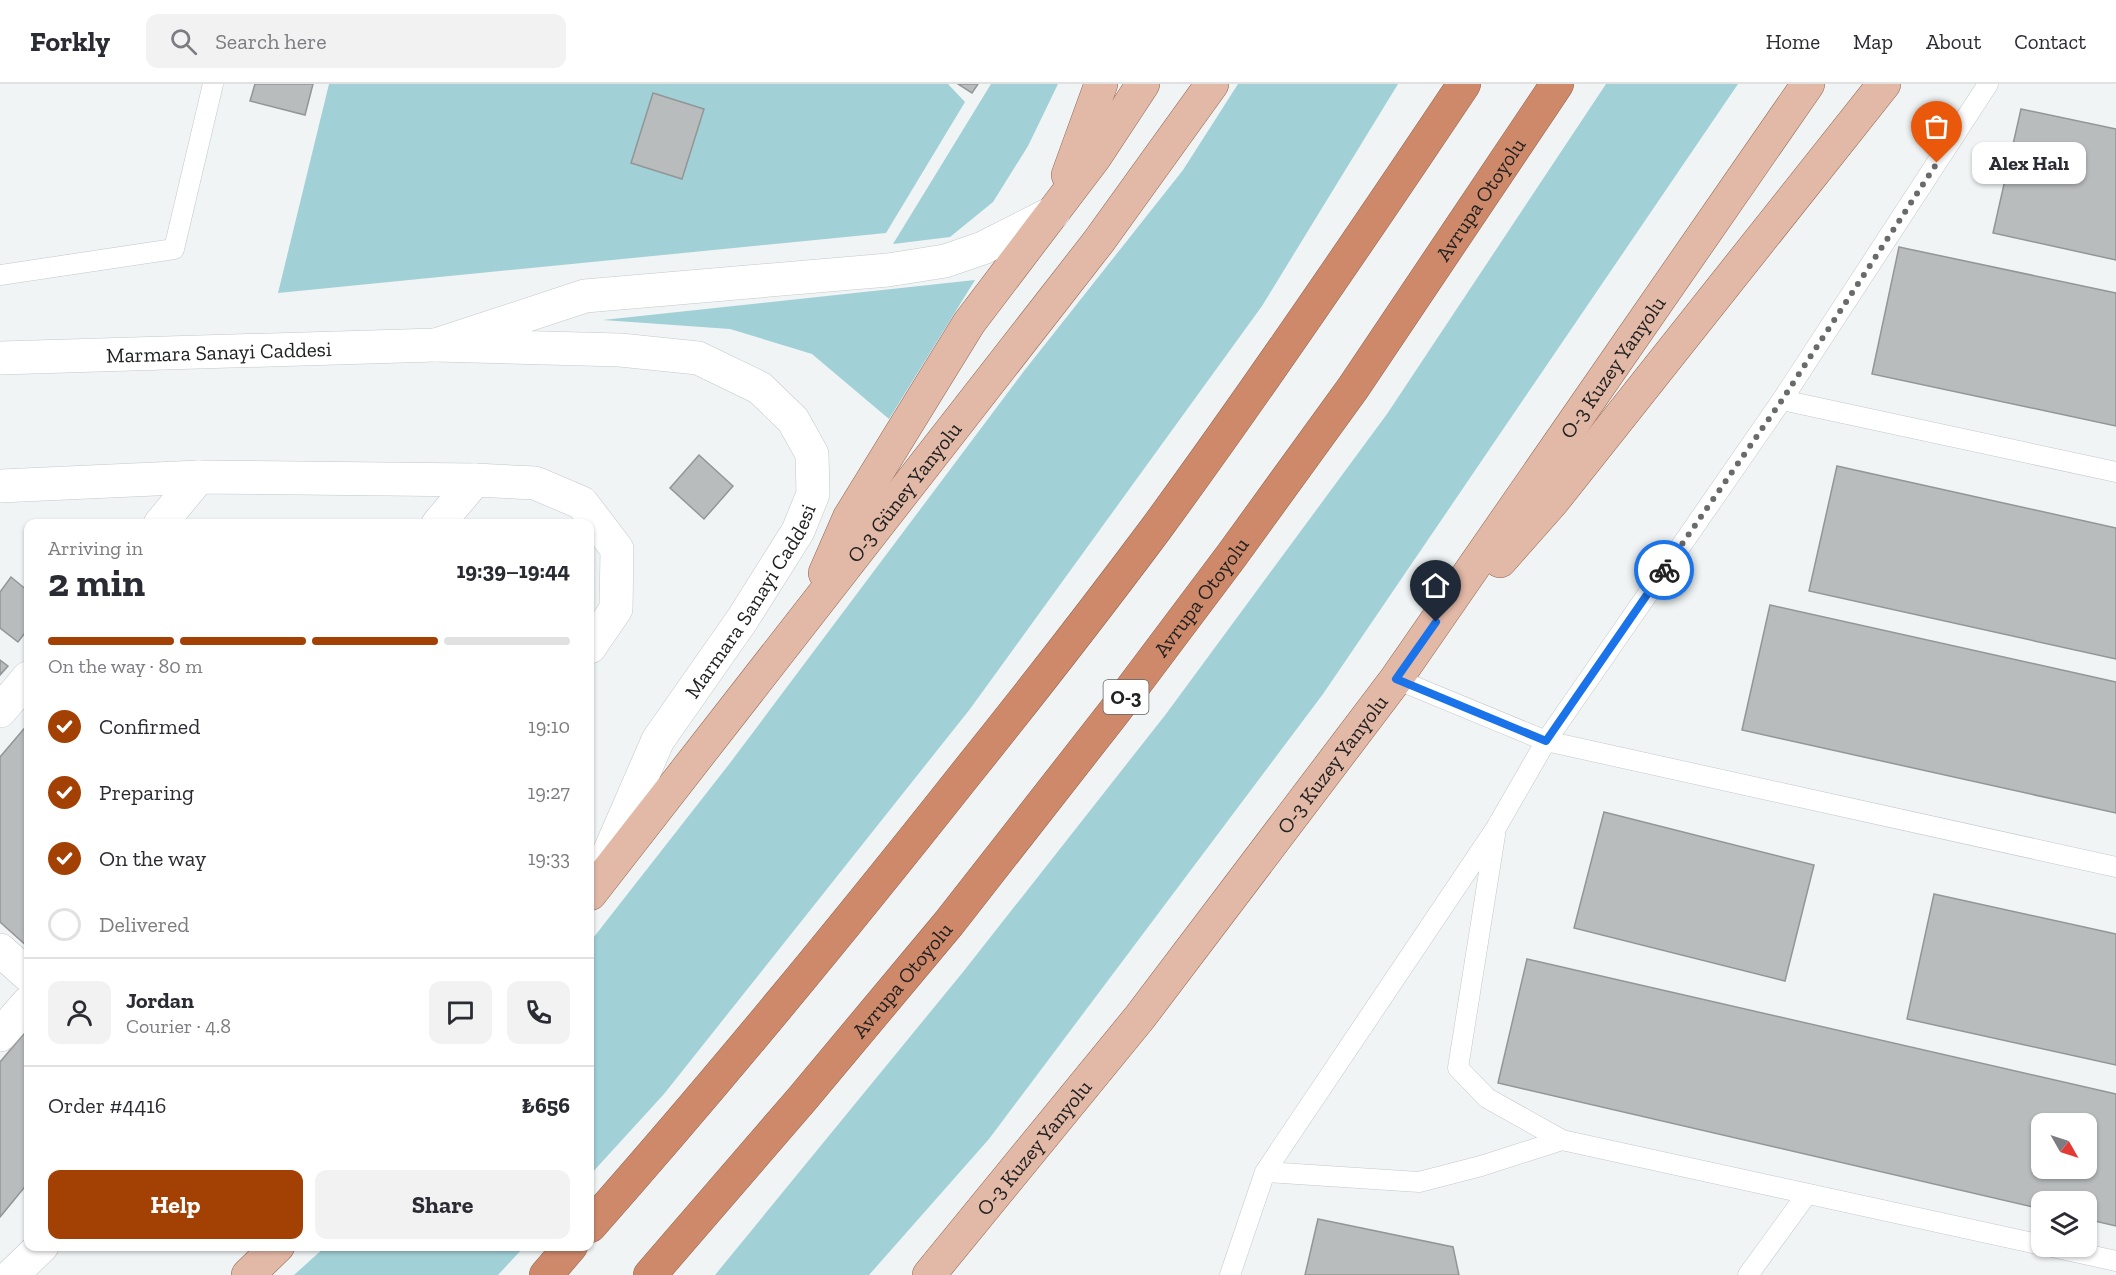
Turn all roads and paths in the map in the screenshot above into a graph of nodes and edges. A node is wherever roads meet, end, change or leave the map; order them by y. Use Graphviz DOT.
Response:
graph roads {
  1 [pos="213,84"];
  2 [pos="1101,84"];
  3 [pos="1143,84"];
  4 [pos="1212,84"];
  5 [pos="1464,84"];
  6 [pos="1557,84"];
  7 [pos="1808,84"];
  8 [pos="1884,84"];
  9 [pos="1988,84"];
  10 [pos="1054,212"];
  11 [pos="0,275"];
  12 [pos="436,345"];
  13 [pos="0,358"];
  14 [pos="1782,400"];
  15 [pos="2116,472"];
  16 [pos="199,477"];
  17 [pos="475,480"];
  18 [pos="0,486"];
  19 [pos="164,519"];
  20 [pos="442,519"];
  21 [pos="806,616"];
  22 [pos="594,641"];
  23 [pos="1396,679"];
  24 [pos="24,683"];
  25 [pos="0,711"];
  26 [pos="1546,741"];
  27 [pos="1496,828"];
  28 [pos="2116,867"];
  29 [pos="594,886"];
  30 [pos="594,888"];
  31 [pos="0,950"];
  32 [pos="24,971"];
  33 [pos="24,1008"];
  34 [pos="0,1035"];
  35 [pos="1562,1140"];
  36 [pos="1265,1172"];
  37 [pos="1807,1194"];
  38 [pos="594,1221"];
  39 [pos="2031,1243"];
  40 [pos="37,1251"];
  41 [pos="273,1251"];
  42 [pos="567,1251"];
  43 [pos="2097,1257"];
  44 [pos="2116,1261"];
  45 [pos="12,1275"];
  46 [pos="248,1275"];
  47 [pos="546,1275"];
  48 [pos="650,1275"];
  49 [pos="929,1275"];
  50 [pos="1230,1275"];
  51 [pos="1748,1275"];
  1 -- 11 [label="lane"];
  2 -- 10 [label="main road"];
  3 -- 10 [label="main road"];
  4 -- 21 [label="main road, O-3 Güney Yanyolu"];
  5 -- 38 [label="highway"];
  6 -- 48 [label="highway, Avrupa Otoyolu / O-3"];
  7 -- 23 [label="main road, O-3 Kuzey Yanyolu"];
  8 -- 23 [label="main road"];
  9 -- 14 [label="lane"];
  10 -- 12 [label="street, Marmara Sanayi Caddesi"];
  10 -- 21 [label="main road"];
  12 -- 13 [label="street, Marmara Sanayi Caddesi"];
  12 -- 29 [label="street, Marmara Sanayi Caddesi"];
  14 -- 15 [label="lane"];
  14 -- 26 [label="lane"];
  16 -- 17 [label="street"];
  16 -- 18 [label="street"];
  16 -- 19 [label="street"];
  17 -- 20 [label="street"];
  17 -- 22 [label="street"];
  21 -- 30 [label="main road, O-3 Güney Yanyolu"];
  23 -- 26 [label="lane"];
  23 -- 49 [label="main road, O-3 Kuzey Yanyolu"];
  24 -- 25 [label="street"];
  26 -- 27 [label="lane"];
  26 -- 28 [label="lane"];
  27 -- 35 [label="lane"];
  27 -- 36 [label="lane"];
  31 -- 32 [label="street"];
  33 -- 34 [label="street"];
  35 -- 36 [label="lane"];
  35 -- 37 [label="lane"];
  36 -- 50 [label="lane"];
  37 -- 39 [label="lane"];
  37 -- 51 [label="lane"];
  40 -- 45 [label="street"];
  41 -- 46 [label="main road"];
  42 -- 47 [label="highway"];
  43 -- 44 [label="lane"];
}
